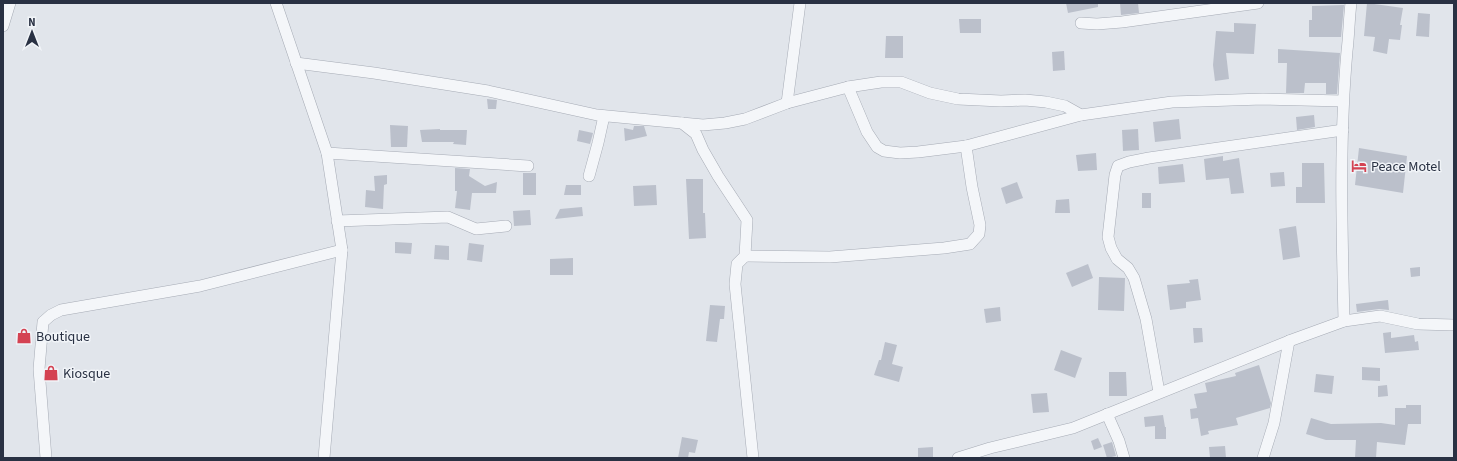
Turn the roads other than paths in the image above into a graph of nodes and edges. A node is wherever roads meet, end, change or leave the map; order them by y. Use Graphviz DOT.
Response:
graph roads {
  1 [pos="10,3"];
  2 [pos="276,3"];
  3 [pos="800,3"];
  4 [pos="1258,3"];
  5 [pos="1351,3"];
  6 [pos="1081,23"];
  7 [pos="3,26"];
  8 [pos="296,63"];
  9 [pos="848,87"];
  10 [pos="1343,101"];
  11 [pos="787,102"];
  12 [pos="1081,115"];
  13 [pos="604,116"];
  14 [pos="682,123"];
  15 [pos="1343,130"];
  16 [pos="966,146"];
  17 [pos="328,153"];
  18 [pos="528,166"];
  19 [pos="589,176"];
  20 [pos="338,222"];
  21 [pos="506,226"];
  22 [pos="342,250"];
  23 [pos="745,256"];
  24 [pos="1344,321"];
  25 [pos="1454,325"];
  26 [pos="1289,341"];
  27 [pos="1159,392"];
  28 [pos="1107,414"];
  29 [pos="46,458"];
  30 [pos="324,458"];
  31 [pos="753,458"];
  32 [pos="958,458"];
  33 [pos="1124,458"];
  34 [pos="1263,458"];
  1 -- 7 [label="street"];
  2 -- 8 [label="street"];
  3 -- 11 [label="street"];
  4 -- 6 [label="street"];
  5 -- 10 [label="street"];
  8 -- 13 [label="street"];
  8 -- 17 [label="street"];
  9 -- 11 [label="street"];
  9 -- 12 [label="street"];
  9 -- 16 [label="street"];
  10 -- 12 [label="street"];
  10 -- 15 [label="street"];
  11 -- 14 [label="street"];
  12 -- 16 [label="street"];
  13 -- 14 [label="street"];
  13 -- 19 [label="street"];
  14 -- 23 [label="street"];
  15 -- 24 [label="street"];
  15 -- 27 [label="street"];
  16 -- 23 [label="street"];
  17 -- 18 [label="street"];
  17 -- 20 [label="street"];
  20 -- 21 [label="street"];
  20 -- 22 [label="street"];
  22 -- 29 [label="street"];
  22 -- 30 [label="street"];
  23 -- 31 [label="street"];
  24 -- 25 [label="street"];
  24 -- 26 [label="street"];
  26 -- 27 [label="street"];
  26 -- 34 [label="street"];
  27 -- 28 [label="street"];
  28 -- 32 [label="street"];
  28 -- 33 [label="street"];
}
